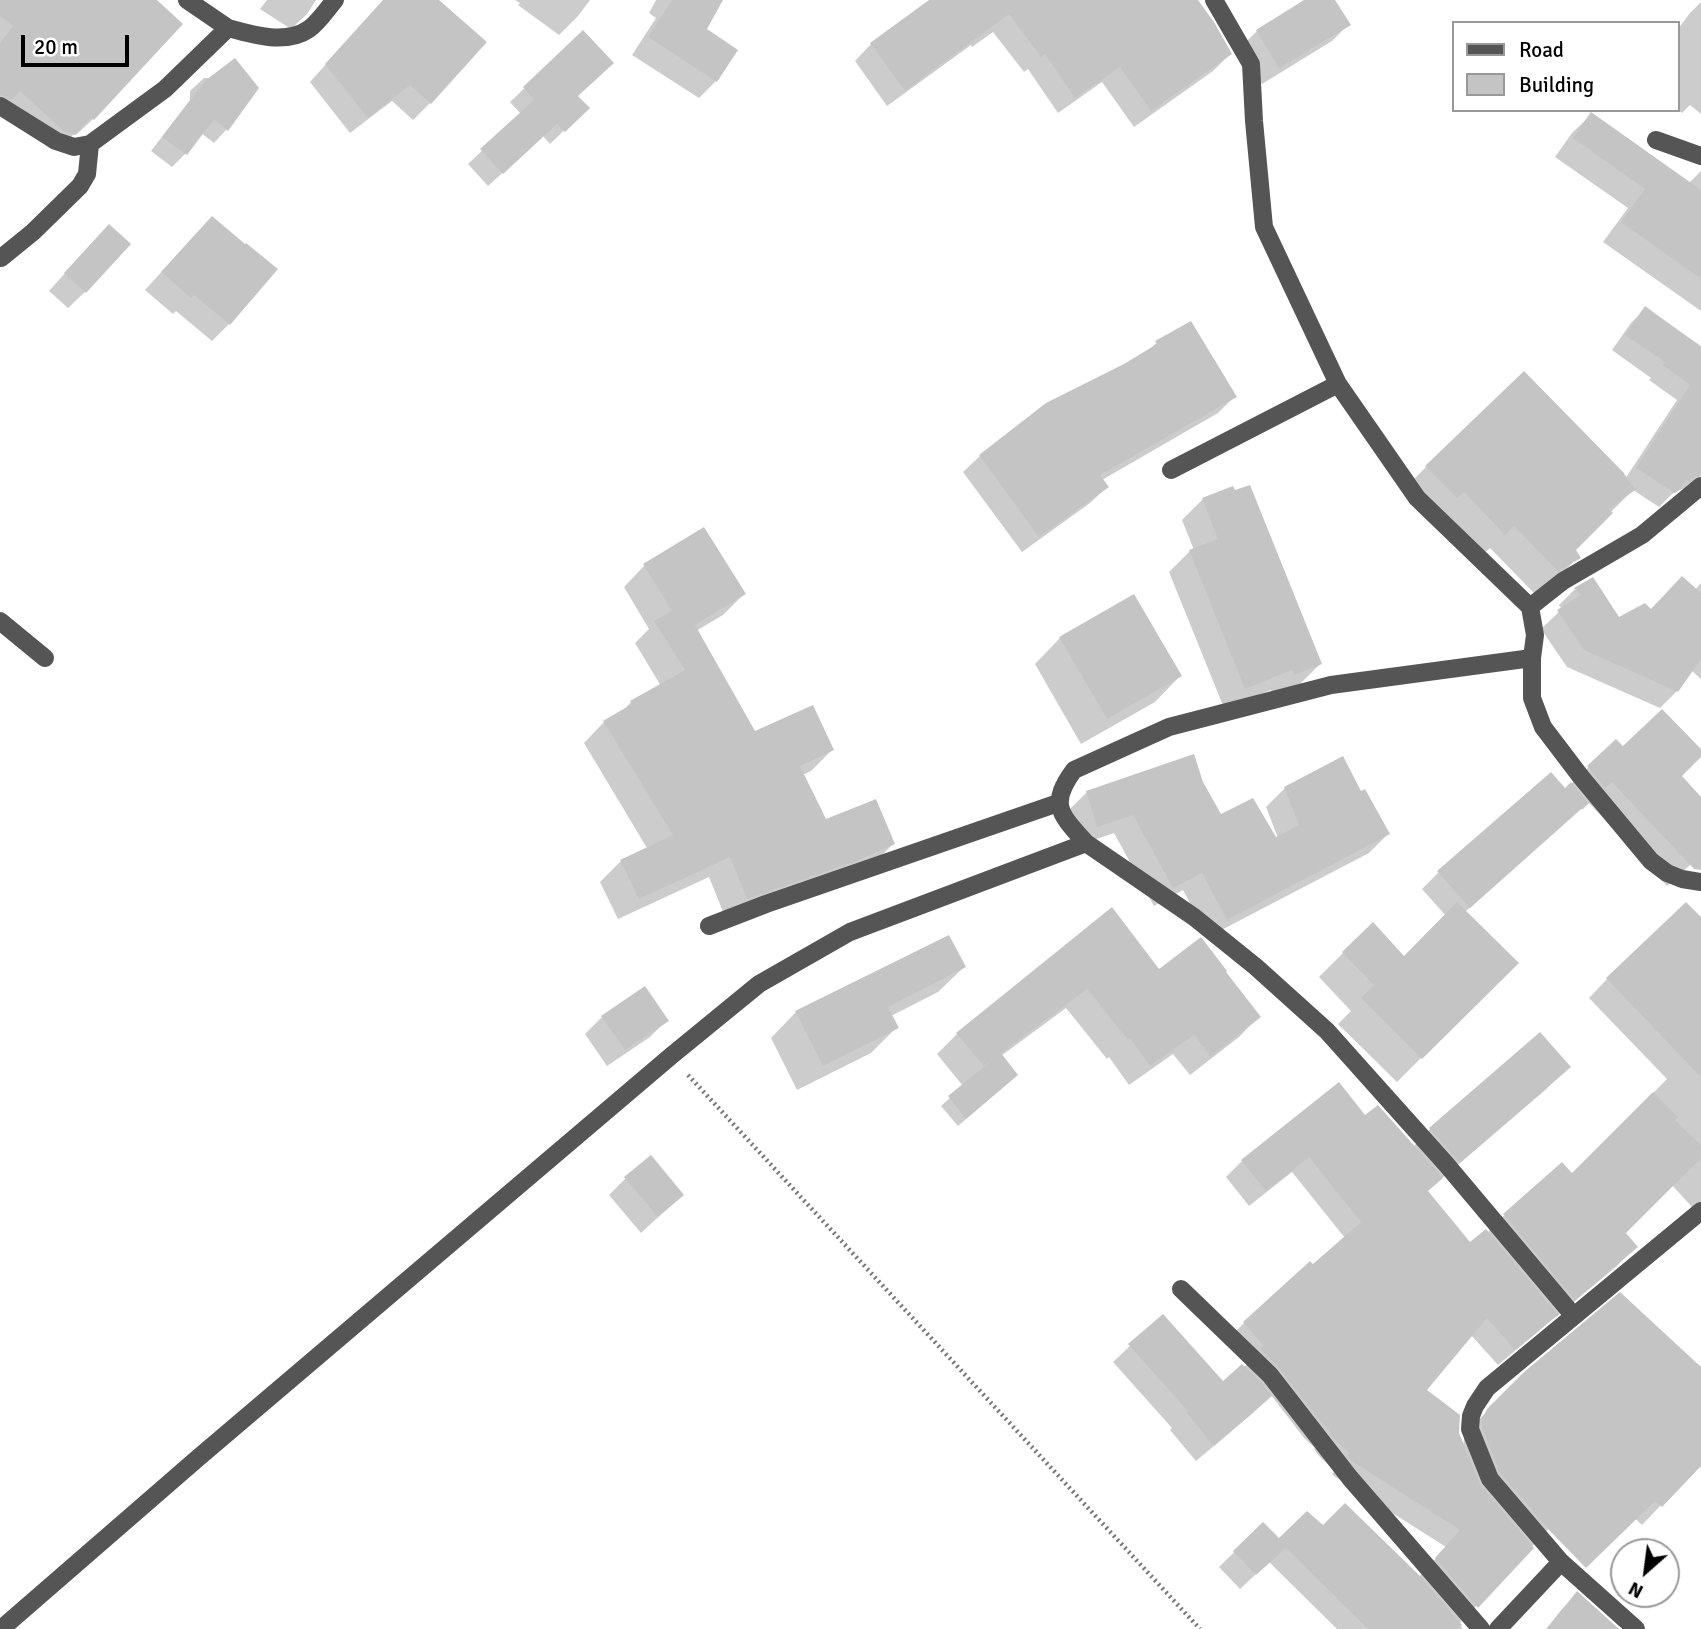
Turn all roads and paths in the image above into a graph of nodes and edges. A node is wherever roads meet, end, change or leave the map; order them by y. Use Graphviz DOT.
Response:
graph roads {
  1 [pos="187,0"];
  2 [pos="335,0"];
  3 [pos="1214,0"];
  4 [pos="229,28"];
  5 [pos="0,106"];
  6 [pos="1656,140"];
  7 [pos="90,144"];
  8 [pos="1701,156"];
  9 [pos="1,258"];
  10 [pos="1338,384"];
  11 [pos="1171,470"];
  12 [pos="1701,486"];
  13 [pos="1530,607"];
  14 [pos="0,621"];
  15 [pos="44,658"];
  16 [pos="1532,658"];
  17 [pos="1058,803"];
  18 [pos="1086,843"];
  19 [pos="1701,882"];
  20 [pos="709,926"];
  21 [pos="671,1056"];
  22 [pos="1701,1210"];
  23 [pos="1181,1289"];
  24 [pos="1573,1315"];
  25 [pos="1561,1562"];
  26 [pos="1,1629"];
  27 [pos="1200,1629"];
  28 [pos="1481,1629"];
  29 [pos="1498,1629"];
  30 [pos="1636,1629"];
  1 -- 4 [label="street"];
  2 -- 4 [label="street"];
  3 -- 10 [label="street"];
  4 -- 7 [label="street"];
  5 -- 7 [label="street"];
  6 -- 8 [label="street"];
  7 -- 9 [label="street"];
  10 -- 11 [label="street"];
  10 -- 13 [label="street"];
  12 -- 13 [label="street"];
  13 -- 16 [label="street"];
  14 -- 15 [label="street"];
  16 -- 17 [label="street"];
  16 -- 19 [label="street"];
  17 -- 18 [label="street"];
  17 -- 20 [label="street"];
  18 -- 21 [label="street"];
  18 -- 24 [label="street"];
  21 -- 26 [label="street"];
  21 -- 27 [label="path"];
  22 -- 24 [label="street"];
  23 -- 28 [label="street"];
  24 -- 25 [label="street"];
  25 -- 29 [label="street"];
  25 -- 30 [label="street"];
}
